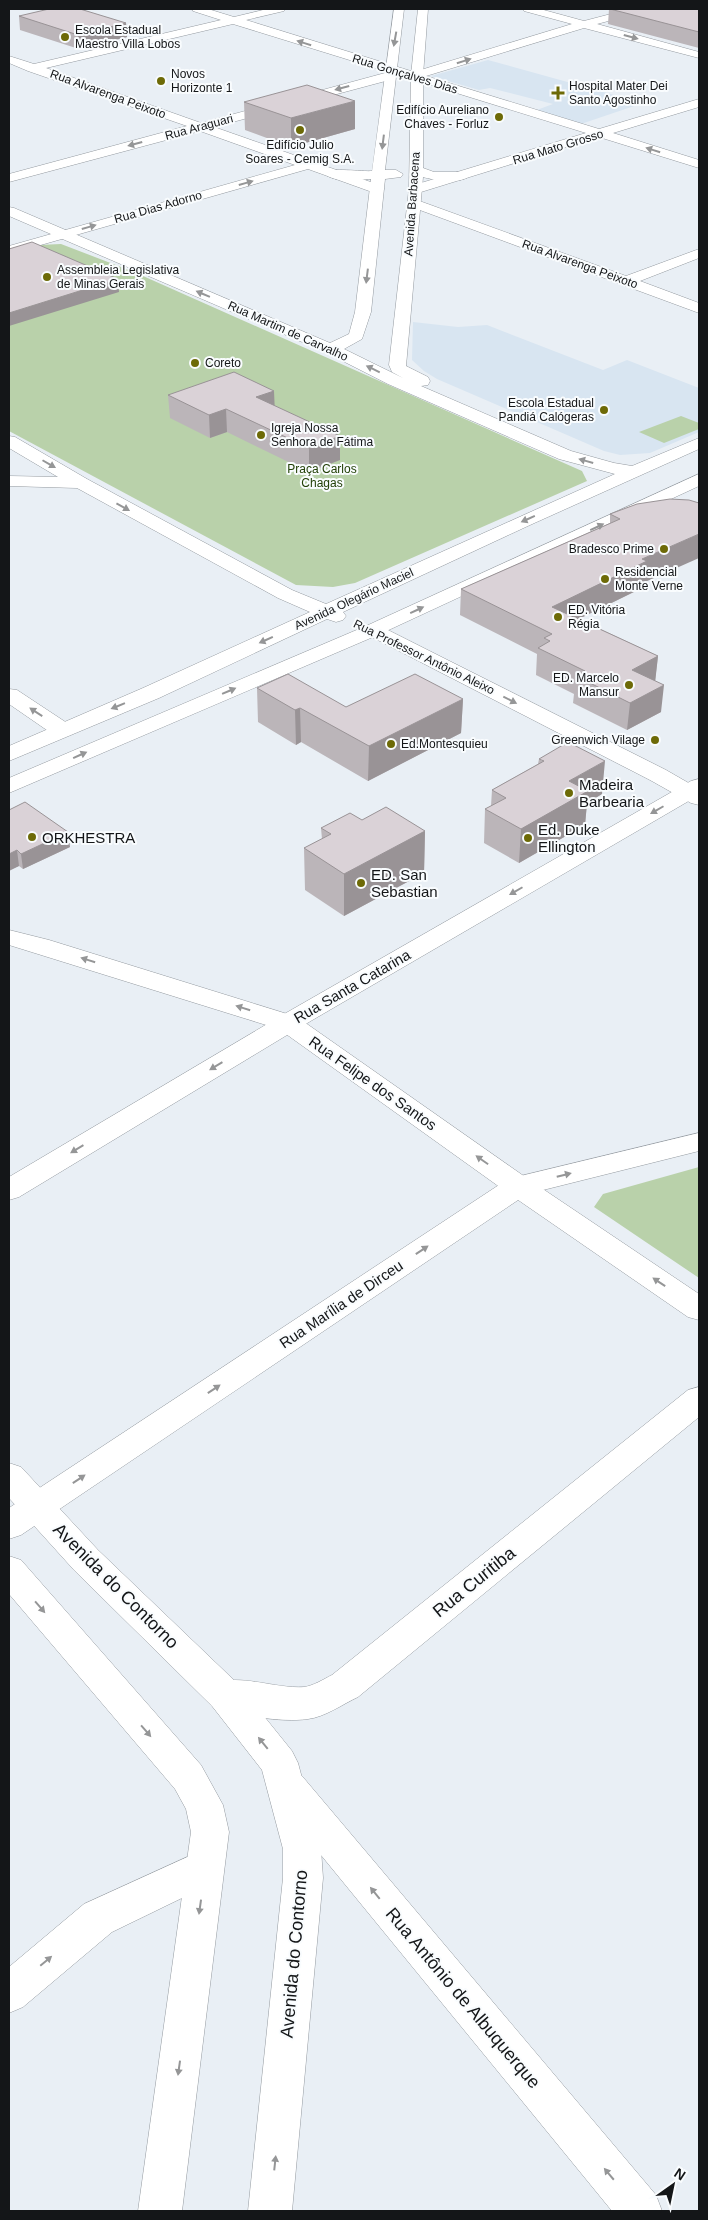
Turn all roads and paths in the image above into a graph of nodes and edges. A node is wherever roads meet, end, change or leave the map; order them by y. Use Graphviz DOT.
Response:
graph roads {
  1 [pos="197,9"];
  2 [pos="280,9"];
  3 [pos="399,9"];
  4 [pos="423,9"];
  5 [pos="528,9"];
  6 [pos="642,9"];
  7 [pos="232,20"];
  8 [pos="584,24"];
  9 [pos="699,55"];
  10 [pos="9,59"];
  11 [pos="34,68"];
  12 [pos="390,73"];
  13 [pos="9,74"];
  14 [pos="418,77"];
  15 [pos="699,103"];
  16 [pos="200,127"];
  17 [pos="601,134"];
  18 [pos="699,164"];
  19 [pos="308,165"];
  20 [pos="416,168"];
  21 [pos="462,176"];
  22 [pos="9,178"];
  23 [pos="378,183"];
  24 [pos="415,196"];
  25 [pos="9,211"];
  26 [pos="462,220"];
  27 [pos="373,223"];
  28 [pos="412,223"];
  29 [pos="61,235"];
  30 [pos="9,250"];
  31 [pos="380,251"];
  32 [pos="409,253"];
  33 [pos="699,253"];
  34 [pos="626,280"];
  35 [pos="383,308"];
  36 [pos="699,308"];
  37 [pos="329,348"];
  38 [pos="699,443"];
  39 [pos="12,447"];
  40 [pos="565,455"];
  41 [pos="634,472"];
  42 [pos="699,474"];
  43 [pos="699,479"];
  44 [pos="9,481"];
  45 [pos="80,483"];
  46 [pos="668,494"];
  47 [pos="699,496"];
  48 [pos="326,612"];
  49 [pos="373,630"];
  50 [pos="9,695"];
  51 [pos="62,730"];
  52 [pos="9,754"];
  53 [pos="14,784"];
  54 [pos="696,792"];
  55 [pos="9,937"];
  56 [pos="288,1023"];
  57 [pos="699,1142"];
  58 [pos="518,1186"];
  59 [pos="9,1190"];
  60 [pos="699,1309"];
  61 [pos="699,1399"];
  62 [pos="9,1476"];
  63 [pos="38,1506"];
  64 [pos="9,1524"];
  65 [pos="9,1570"];
  66 [pos="225,1695"];
  67 [pos="286,1785"];
  68 [pos="205,1867"];
  69 [pos="9,1992"];
  70 [pos="160,2211"];
  71 [pos="270,2211"];
  72 [pos="640,2211"];
  1 -- 7 [label="street, Rua Gonçalves Dias"];
  2 -- 7 [label="street"];
  3 -- 12 [label="street, Avenida Barbacena, one-way"];
  4 -- 14 [label="street, Avenida Barbacena"];
  5 -- 8 [label="street"];
  6 -- 8 [label="street"];
  7 -- 11 [label="street"];
  12 -- 7 [label="street, Rua Gonçalves Dias, one-way"];
  8 -- 9 [label="street, one-way"];
  14 -- 8 [label="street, one-way"];
  10 -- 11 [label="street, Rua Alvarenga Peixoto"];
  11 -- 13 [label="street"];
  11 -- 16 [label="street, Rua Alvarenga Peixoto"];
  12 -- 14 [label="street"];
  12 -- 16 [label="street, Rua Araguari, one-way"];
  12 -- 23 [label="street, Avenida Barbacena, one-way"];
  14 -- 17 [label="street, Rua Gonçalves Dias"];
  14 -- 20 [label="street, Avenida Barbacena"];
  15 -- 17 [label="street, Rua Mato Grosso"];
  16 -- 19 [label="street, Rua Alvarenga Peixoto"];
  16 -- 22 [label="street, Rua Araguari, one-way"];
  18 -- 17 [label="street, Rua Gonçalves Dias, one-way"];
  17 -- 21 [label="street, Rua Mato Grosso"];
  19 -- 23 [label="street, Rua Alvarenga Peixoto"];
  29 -- 19 [label="street, Rua Dias Adorno, one-way"];
  20 -- 21 [label="street"];
  20 -- 23 [label="street, Rua Alvarenga Peixoto"];
  20 -- 24 [label="street, Avenida Barbacena"];
  21 -- 24 [label="street, Rua Mato Grosso"];
  23 -- 27 [label="street, Avenida Barbacena"];
  24 -- 26 [label="street, Rua Alvarenga Peixoto"];
  24 -- 28 [label="street, Avenida Barbacena"];
  25 -- 29 [label="street, Rua Martim de Carvalho"];
  26 -- 28 [label="street, Rua Alvarenga Peixoto"];
  26 -- 34 [label="street, Rua Alvarenga Peixoto"];
  27 -- 28 [label="street, Rua Alvarenga Peixoto"];
  27 -- 31 [label="street, Avenida Barbacena"];
  28 -- 32 [label="street, Avenida Barbacena"];
  29 -- 30 [label="street, Rua Dias Adorno"];
  37 -- 29 [label="street, Rua Martim de Carvalho, one-way"];
  31 -- 32 [label="street"];
  31 -- 35 [label="street, Avenida Barbacena, one-way"];
  32 -- 35 [label="street, Avenida Barbacena"];
  33 -- 34 [label="street"];
  34 -- 36 [label="street, Rua Alvarenga Peixoto"];
  35 -- 37 [label="street, Avenida Barbacena"];
  35 -- 40 [label="street, Avenida Barbacena"];
  40 -- 37 [label="street, Rua Martim de Carvalho, one-way"];
  38 -- 41 [label="street, Avenida Olegário Maciel"];
  39 -- 45 [label="street, Rua Professor Antônio Aleixo, one-way"];
  41 -- 40 [label="street, Rua Martim de Carvalho, one-way"];
  41 -- 42 [label="street"];
  41 -- 48 [label="street, Avenida Olegário Maciel, one-way"];
  43 -- 46 [label="street"];
  44 -- 45 [label="street"];
  45 -- 48 [label="street, Rua Professor Antônio Aleixo, one-way"];
  46 -- 47 [label="street"];
  49 -- 46 [label="street, one-way"];
  48 -- 49 [label="street, Rua Professor Antônio Aleixo"];
  48 -- 51 [label="street, Avenida Olegário Maciel, one-way"];
  53 -- 49 [label="street, one-way"];
  49 -- 54 [label="street, Rua Professor Antônio Aleixo, one-way"];
  51 -- 50 [label="street, one-way"];
  51 -- 52 [label="street, Avenida Olegário Maciel"];
  51 -- 53 [label="street"];
  54 -- 56 [label="street, Rua Santa Catarina, one-way"];
  56 -- 55 [label="street, Rua Felipe dos Santos, one-way"];
  58 -- 56 [label="street, Rua Felipe dos Santos, one-way"];
  56 -- 59 [label="street, Rua Santa Catarina, one-way"];
  58 -- 57 [label="street, Rua Marília de Dirceu, one-way"];
  60 -- 58 [label="street, Rua Felipe dos Santos, one-way"];
  63 -- 58 [label="street, Rua Marília de Dirceu, one-way"];
  61 -- 66 [label="street, Rua Curitiba"];
  62 -- 63 [label="street, Avenida do Contorno"];
  63 -- 64 [label="street, Rua Marília de Dirceu"];
  63 -- 66 [label="street, Avenida do Contorno"];
  65 -- 68 [label="street, one-way"];
  67 -- 66 [label="street, Avenida do Contorno, one-way"];
  71 -- 67 [label="street, Avenida do Contorno, one-way"];
  72 -- 67 [label="street, Rua Antônio de Albuquerque, one-way"];
  69 -- 68 [label="street, one-way"];
  68 -- 70 [label="street, one-way"];
}
